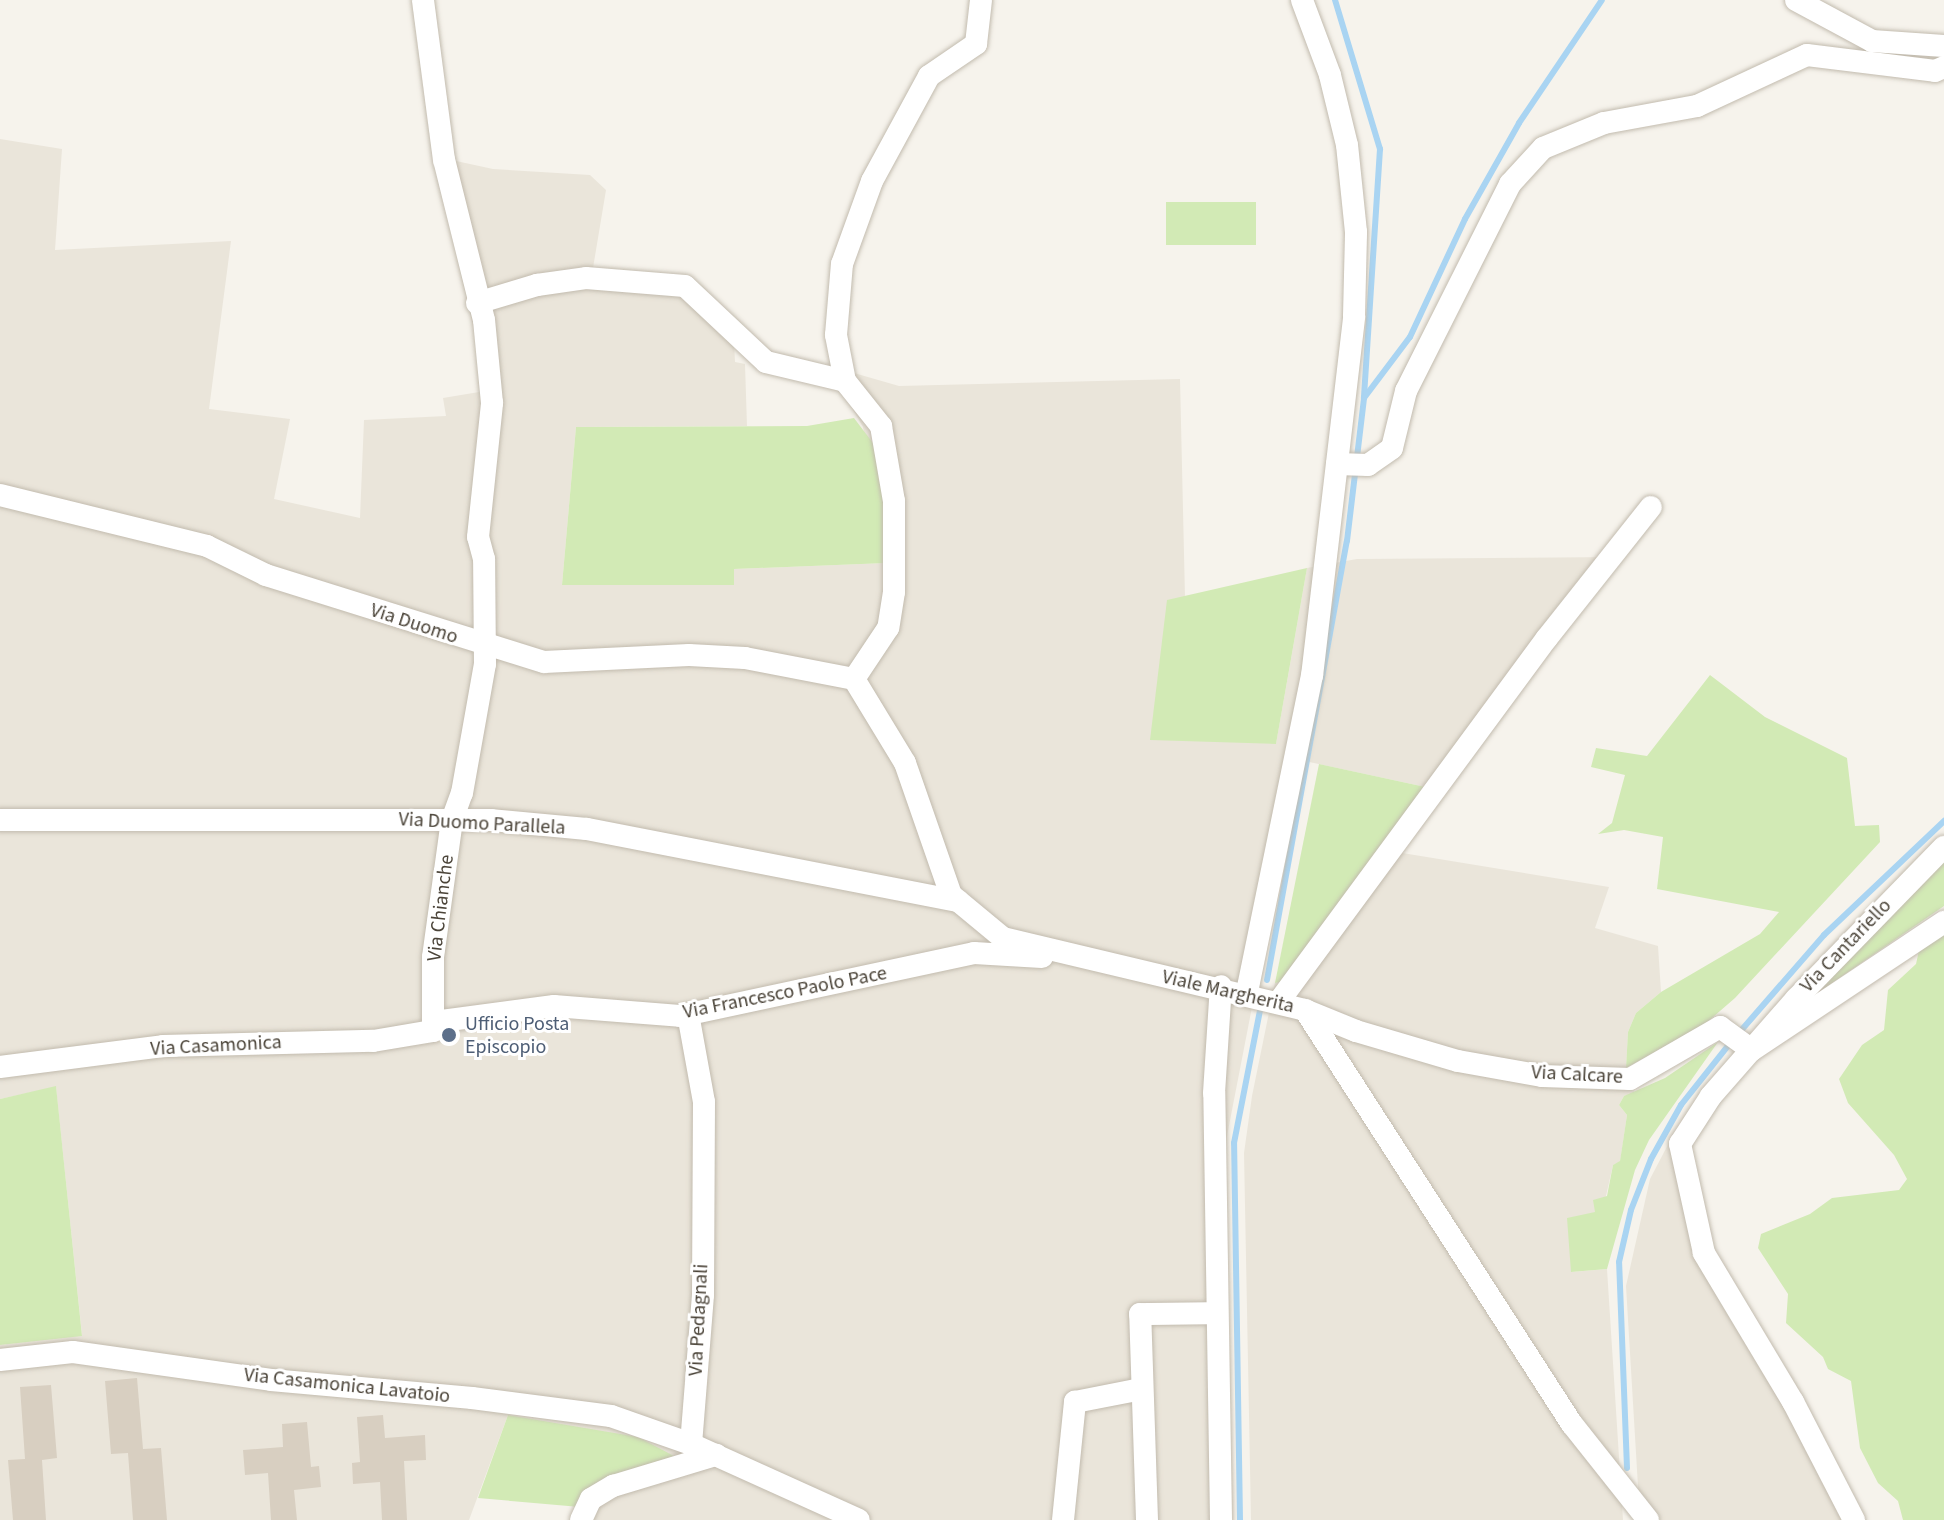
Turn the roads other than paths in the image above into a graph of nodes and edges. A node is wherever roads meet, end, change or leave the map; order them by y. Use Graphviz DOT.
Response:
graph roads {
  1 [pos="423,0"];
  2 [pos="981,0"];
  3 [pos="1302,0"];
  4 [pos="1796,0"];
  5 [pos="1944,46"];
  6 [pos="1944,67"];
  7 [pos="477,303"];
  8 [pos="845,381"];
  9 [pos="1350,465"];
  10 [pos="0,495"];
  11 [pos="1651,507"];
  12 [pos="486,646"];
  13 [pos="848,676"];
  14 [pos="0,820"];
  15 [pos="452,820"];
  16 [pos="1944,847"];
  17 [pos="958,901"];
  18 [pos="1944,922"];
  19 [pos="1087,959"];
  20 [pos="1221,986"];
  21 [pos="1247,992"];
  22 [pos="1280,1000"];
  23 [pos="1305,1010"];
  24 [pos="688,1014"];
  25 [pos="433,1026"];
  26 [pos="1742,1041"];
  27 [pos="0,1067"];
  28 [pos="1217,1313"];
  29 [pos="0,1360"];
  30 [pos="1141,1389"];
  31 [pos="691,1444"];
  32 [pos="716,1455"];
  33 [pos="581,1520"];
  34 [pos="859,1520"];
  35 [pos="1063,1520"];
  36 [pos="1147,1520"];
  37 [pos="1221,1520"];
  38 [pos="1648,1520"];
  39 [pos="1854,1520"];
  1 -- 7 [label="street, Via Chianche"];
  2 -- 8 [label="street"];
  3 -- 9 [label="street"];
  4 -- 5 [label="street"];
  6 -- 9 [label="street"];
  7 -- 8 [label="street"];
  7 -- 12 [label="street, Via Chianche"];
  8 -- 13 [label="street"];
  9 -- 21 [label="street"];
  10 -- 12 [label="street, Via Duomo"];
  11 -- 22 [label="street"];
  12 -- 13 [label="street, Via Duomo"];
  12 -- 15 [label="street, Via Chianche"];
  13 -- 17 [label="street, Viale Margherita"];
  14 -- 15 [label="street, Via Duomo Parallela"];
  15 -- 17 [label="street, Via Duomo Parallela"];
  15 -- 25 [label="street, Via Chianche"];
  16 -- 26 [label="street, Via Cantariello"];
  17 -- 19 [label="street, Viale Margherita"];
  18 -- 26 [label="street, Via Calcare"];
  19 -- 20 [label="street, Viale Margherita"];
  19 -- 24 [label="street, Via Francesco Paolo Pace"];
  20 -- 21 [label="street, Viale Margherita"];
  20 -- 28 [label="street"];
  21 -- 22 [label="street, Viale Margherita"];
  22 -- 23 [label="street, Viale Margherita"];
  23 -- 26 [label="street, Via Calcare"];
  23 -- 38 [label="street, Viale Margherita"];
  24 -- 25 [label="street, Via Francesco Paolo Pace"];
  24 -- 31 [label="street, Via Pedagnali"];
  25 -- 27 [label="street, Via Casamonica"];
  26 -- 39 [label="street"];
  28 -- 30 [label="street"];
  28 -- 37 [label="street"];
  29 -- 31 [label="street, Via Casamonica Lavatoio"];
  30 -- 35 [label="street"];
  30 -- 36 [label="street"];
  31 -- 32 [label="street"];
  32 -- 33 [label="street"];
  32 -- 34 [label="street"];
}
